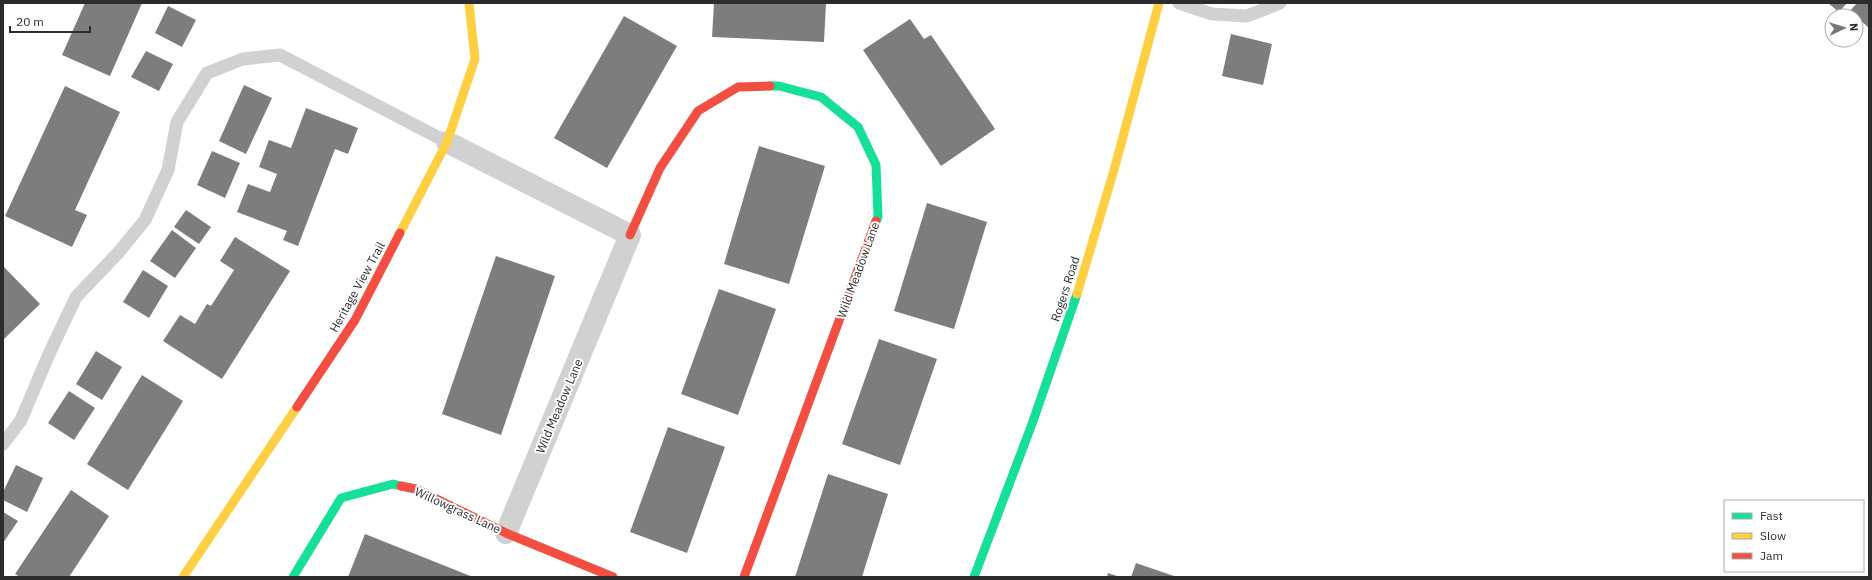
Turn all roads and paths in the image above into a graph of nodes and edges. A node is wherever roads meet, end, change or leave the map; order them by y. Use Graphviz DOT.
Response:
graph roads {
  1 [pos="469,3"];
  2 [pos="1159,3"];
  3 [pos="1179,3"];
  4 [pos="1280,3"];
  5 [pos="447,142"];
  6 [pos="630,235"];
  7 [pos="3,444"];
  8 [pos="506,533"];
  9 [pos="186,576"];
  10 [pos="292,577"];
  11 [pos="612,577"];
  12 [pos="744,577"];
  13 [pos="974,577"];
  1 -- 5 [label="street, Heritage View Trail"];
  2 -- 13 [label="street, Rogers Road"];
  3 -- 4 [label="lane"];
  5 -- 6 [label="street"];
  5 -- 7 [label="lane"];
  5 -- 9 [label="street, Heritage View Trail"];
  6 -- 8 [label="street, Wild Meadow Lane"];
  6 -- 12 [label="street, Wild Meadow Lane"];
  8 -- 10 [label="street, Willowgrass Lane"];
  8 -- 11 [label="street, Willowgrass Lane"];
}
